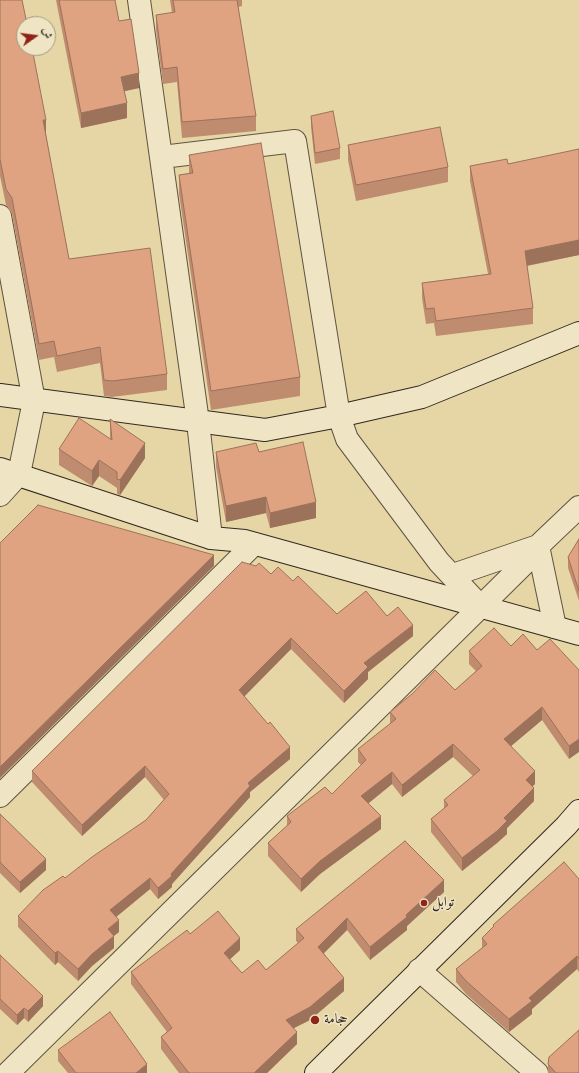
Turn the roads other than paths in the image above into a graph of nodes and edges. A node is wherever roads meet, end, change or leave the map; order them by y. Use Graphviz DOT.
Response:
graph roads {
  1 [pos="139,0"];
  2 [pos="162,157"];
  3 [pos="0,216"];
  4 [pos="579,334"];
  5 [pos="0,395"];
  6 [pos="34,401"];
  7 [pos="340,416"];
  8 [pos="198,422"];
  9 [pos="10,471"];
  10 [pos="0,495"];
  11 [pos="579,507"];
  12 [pos="211,538"];
  13 [pos="254,544"];
  14 [pos="538,546"];
  15 [pos="453,575"];
  16 [pos="480,606"];
  17 [pos="555,627"];
  18 [pos="579,634"];
  19 [pos="0,796"];
  20 [pos="575,824"];
  21 [pos="419,970"];
  22 [pos="8,1073"];
  23 [pos="316,1073"];
  24 [pos="537,1073"];
  1 -- 2 [label="street"];
  2 -- 7 [label="street"];
  2 -- 8 [label="street"];
  3 -- 6 [label="street"];
  4 -- 7 [label="street"];
  5 -- 6 [label="street"];
  6 -- 8 [label="street"];
  6 -- 9 [label="street"];
  7 -- 8 [label="street"];
  7 -- 15 [label="street"];
  8 -- 12 [label="street"];
  9 -- 10 [label="street"];
  9 -- 12 [label="street"];
  11 -- 14 [label="street"];
  12 -- 13 [label="street"];
  13 -- 16 [label="street"];
  13 -- 19 [label="street"];
  14 -- 15 [label="street"];
  14 -- 16 [label="street"];
  14 -- 17 [label="street"];
  15 -- 16 [label="street"];
  16 -- 17 [label="street"];
  16 -- 22 [label="street"];
  17 -- 18 [label="street"];
  20 -- 21 [label="street"];
  21 -- 23 [label="street"];
  21 -- 24 [label="street"];
}
